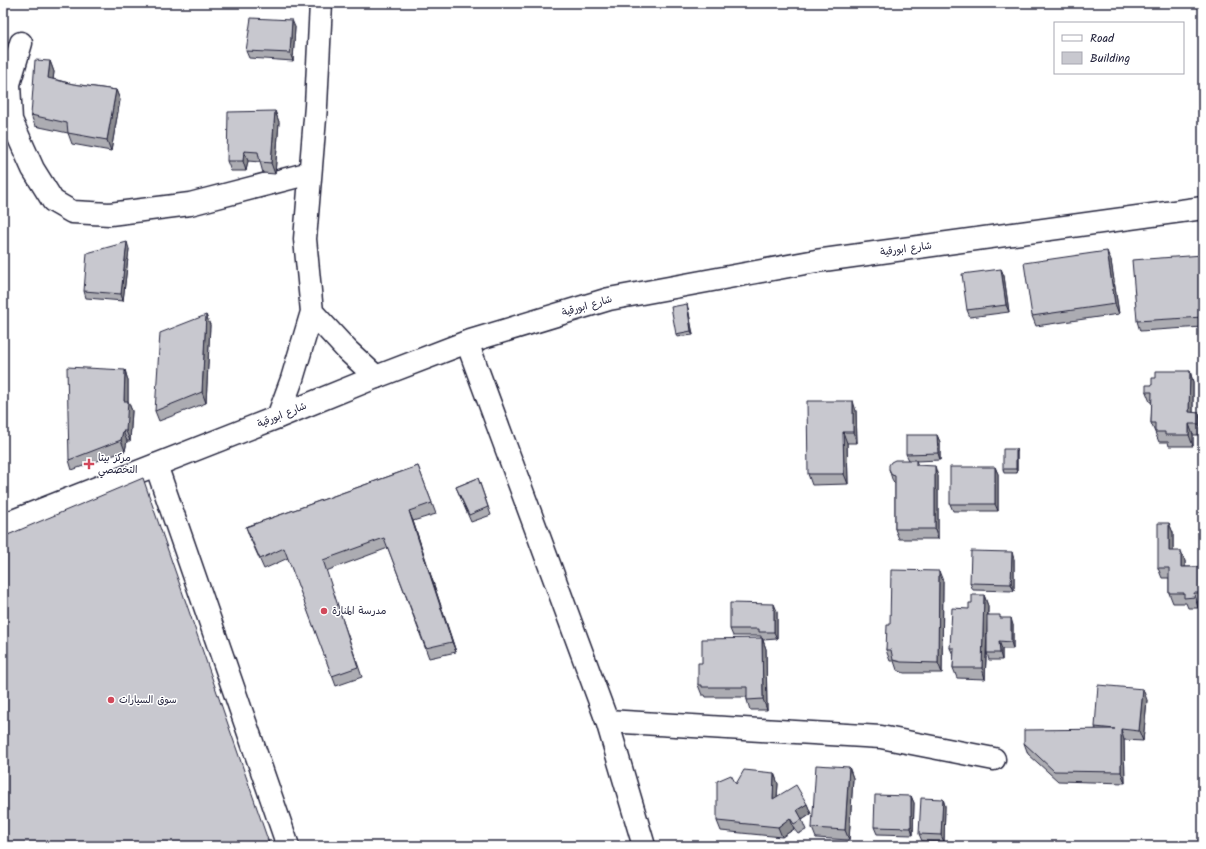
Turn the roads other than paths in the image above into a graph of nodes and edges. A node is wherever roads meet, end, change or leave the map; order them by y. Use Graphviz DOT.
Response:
graph roads {
  1 [pos="322,3"];
  2 [pos="21,43"];
  3 [pos="310,173"];
  4 [pos="1203,208"];
  5 [pos="312,312"];
  6 [pos="467,342"];
  7 [pos="376,377"];
  8 [pos="278,417"];
  9 [pos="156,465"];
  10 [pos="3,525"];
  11 [pos="607,721"];
  12 [pos="994,758"];
  13 [pos="288,846"];
  14 [pos="644,846"];
  1 -- 3 [label="street"];
  2 -- 3 [label="street"];
  3 -- 5 [label="street"];
  4 -- 6 [label="street, شارع ابورقية"];
  5 -- 7 [label="street"];
  5 -- 8 [label="street"];
  6 -- 7 [label="street, شارع ابورقية"];
  6 -- 11 [label="street"];
  7 -- 8 [label="street, شارع ابورقية"];
  8 -- 9 [label="street, شارع ابورقية"];
  9 -- 10 [label="street, شارع ابورقية"];
  9 -- 13 [label="street"];
  11 -- 12 [label="street"];
  11 -- 14 [label="street"];
}
